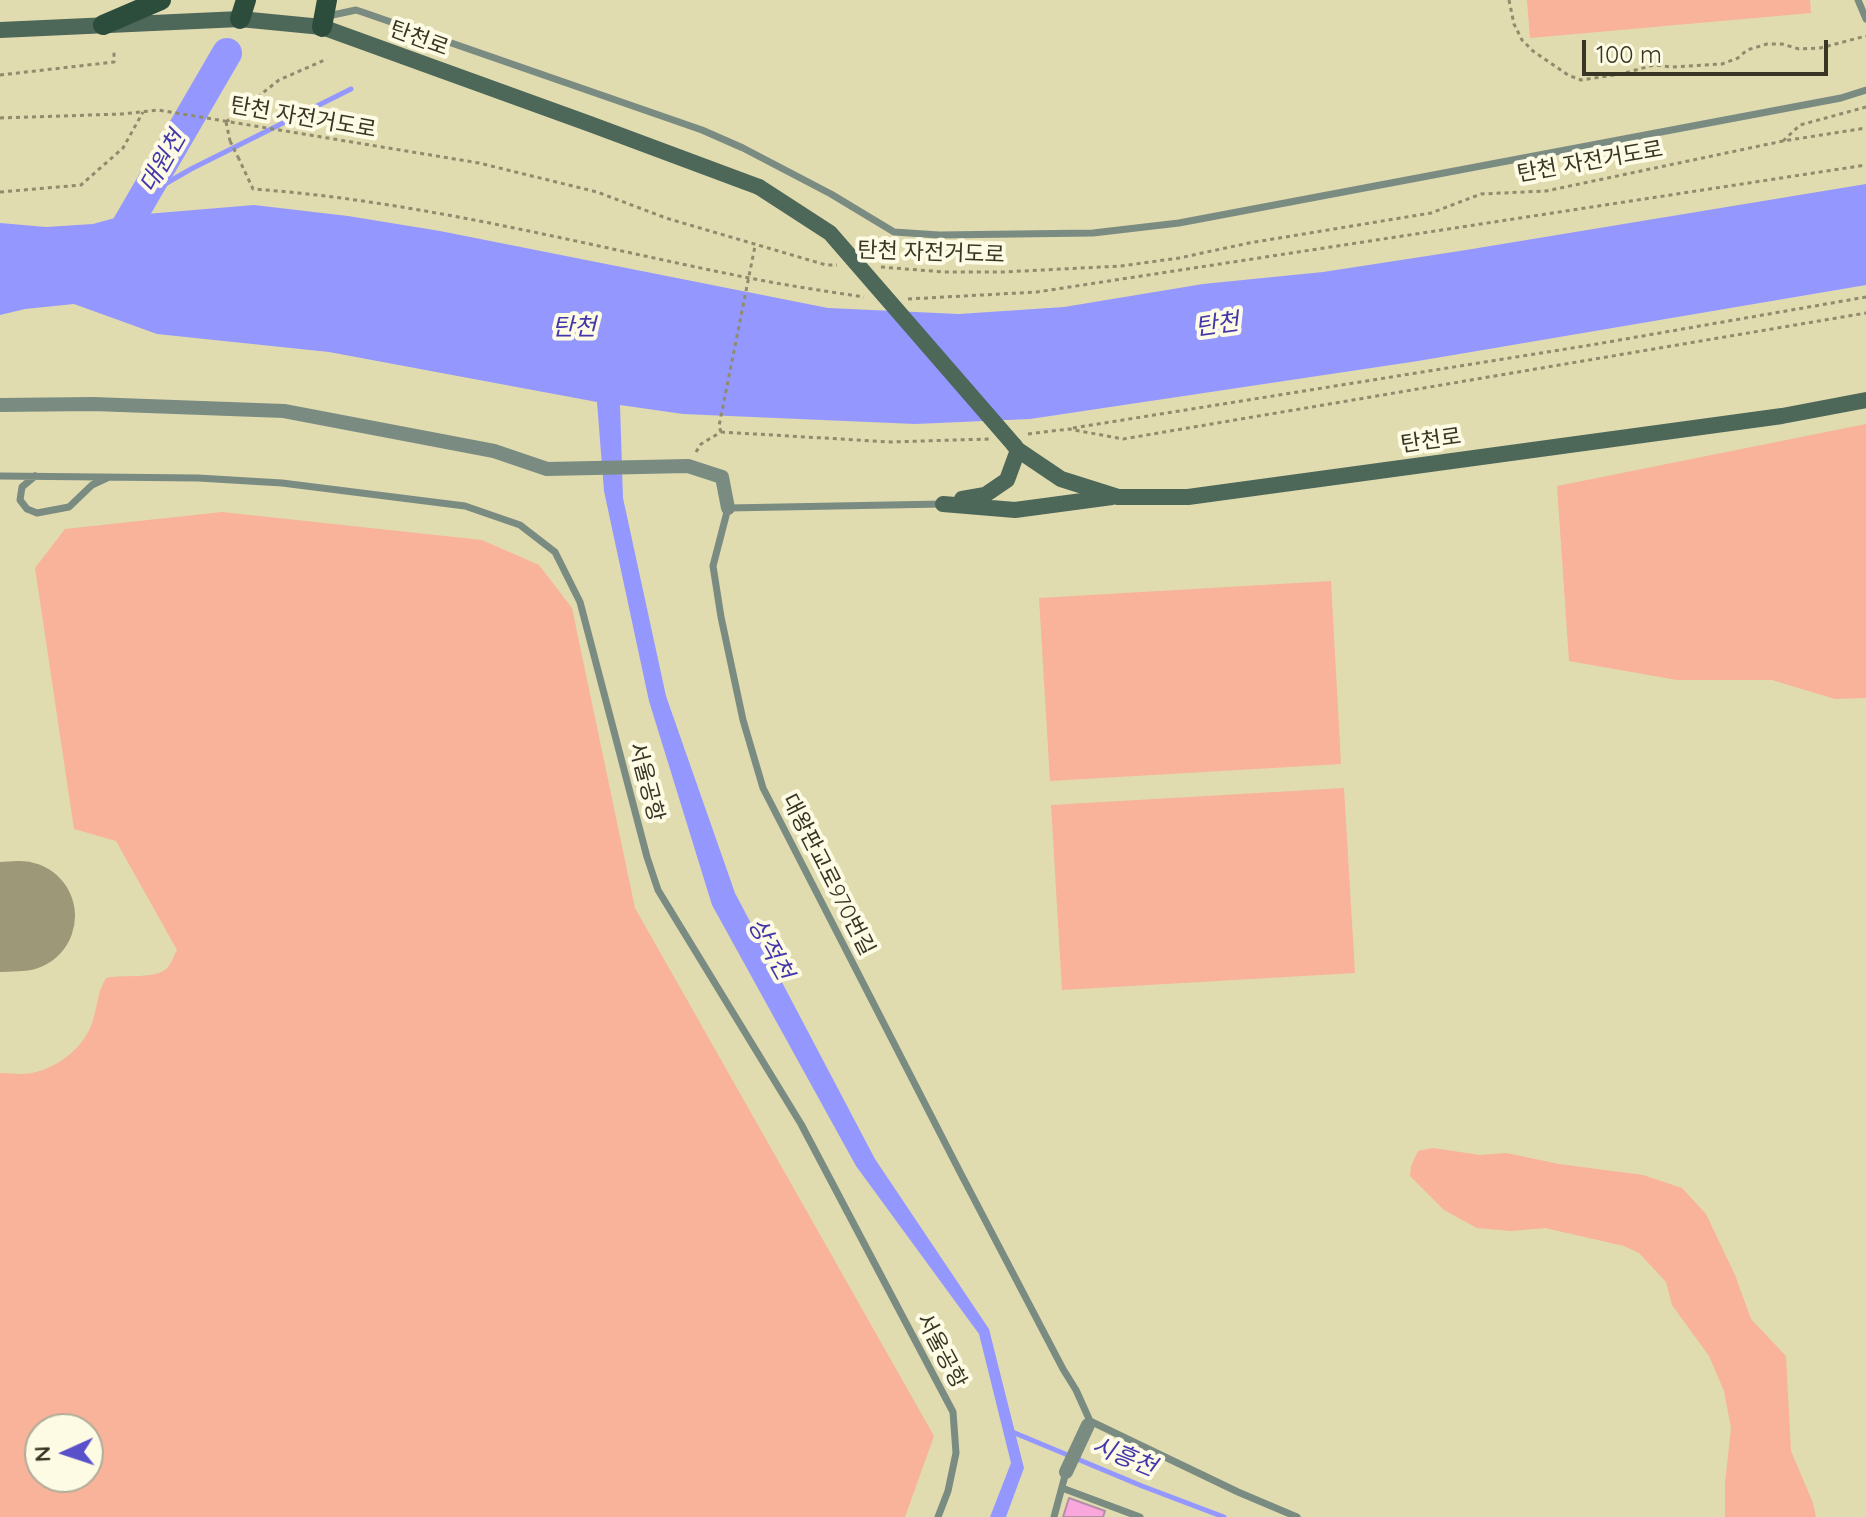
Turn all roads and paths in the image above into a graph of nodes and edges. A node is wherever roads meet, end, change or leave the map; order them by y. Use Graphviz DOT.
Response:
graph roads {
  1 [pos="161,0"];
  2 [pos="1509,0"];
  3 [pos="1858,0"];
  4 [pos="243,10"];
  5 [pos="324,15"];
  6 [pos="1866,19"];
  7 [pos="103,25"];
  8 [pos="0,30"];
  9 [pos="1866,36"];
  10 [pos="114,50"];
  11 [pos="327,59"];
  12 [pos="0,75"];
  13 [pos="1866,90"];
  14 [pos="1866,107"];
  15 [pos="143,112"];
  16 [pos="0,118"];
  17 [pos="226,122"];
  18 [pos="1866,128"];
  19 [pos="1783,141"];
  20 [pos="238,157"];
  21 [pos="0,192"];
  22 [pos="755,246"];
  23 [pos="841,265"];
  24 [pos="870,266"];
  25 [pos="1866,297"];
  26 [pos="1866,313"];
  27 [pos="1866,400"];
  28 [pos="0,405"];
  29 [pos="1069,429"];
  30 [pos="721,432"];
  31 [pos="992,439"];
  32 [pos="1018,443"];
  33 [pos="688,466"];
  34 [pos="0,476"];
  35 [pos="35,476"];
  36 [pos="111,477"];
  37 [pos="1118,497"];
  38 [pos="943,504"];
  39 [pos="728,508"];
  40 [pos="1089,1423"];
  41 [pos="1066,1472"];
  42 [pos="1062,1488"];
  43 [pos="938,1517"];
  44 [pos="1054,1517"];
  45 [pos="1140,1517"];
  46 [pos="1297,1517"];
  1 -- 7 [label="main road"];
  2 -- 9 [label="path"];
  3 -- 6 [label="lane"];
  4 -- 5 [label="main road, 탄천로"];
  4 -- 7 [label="main road, 탄천로"];
  5 -- 13 [label="lane"];
  5 -- 32 [label="main road, 탄천로, bridge"];
  7 -- 8 [label="main road, 탄천로"];
  10 -- 12 [label="path"];
  11 -- 17 [label="path"];
  14 -- 19 [label="path"];
  15 -- 16 [label="path, 탄천 자전거도로"];
  15 -- 17 [label="path, 탄천 자전거도로"];
  15 -- 21 [label="path"];
  17 -- 20 [label="path, bridge"];
  17 -- 22 [label="path, 탄천 자전거도로"];
  18 -- 19 [label="path, 탄천 자전거도로"];
  19 -- 24 [label="path, 탄천 자전거도로"];
  22 -- 23 [label="path, 탄천 자전거도로"];
  22 -- 30 [label="path"];
  25 -- 29 [label="path"];
  26 -- 29 [label="path"];
  27 -- 37 [label="main road, 탄천로"];
  28 -- 33 [label="street"];
  29 -- 32 [label="path"];
  30 -- 31 [label="path"];
  30 -- 33 [label="path"];
  32 -- 37 [label="main road, 탄천로"];
  32 -- 38 [label="main road"];
  33 -- 39 [label="street"];
  34 -- 35 [label="lane, 서울공항"];
  35 -- 36 [label="lane, 서울공항"];
  35 -- 36 [label="lane"];
  36 -- 43 [label="lane, 서울공항"];
  37 -- 38 [label="main road"];
  38 -- 39 [label="lane"];
  39 -- 40 [label="lane, 대왕판교로970번길"];
  40 -- 41 [label="street"];
  40 -- 46 [label="lane"];
  41 -- 42 [label="lane"];
  42 -- 44 [label="lane"];
  42 -- 45 [label="lane"];
}
